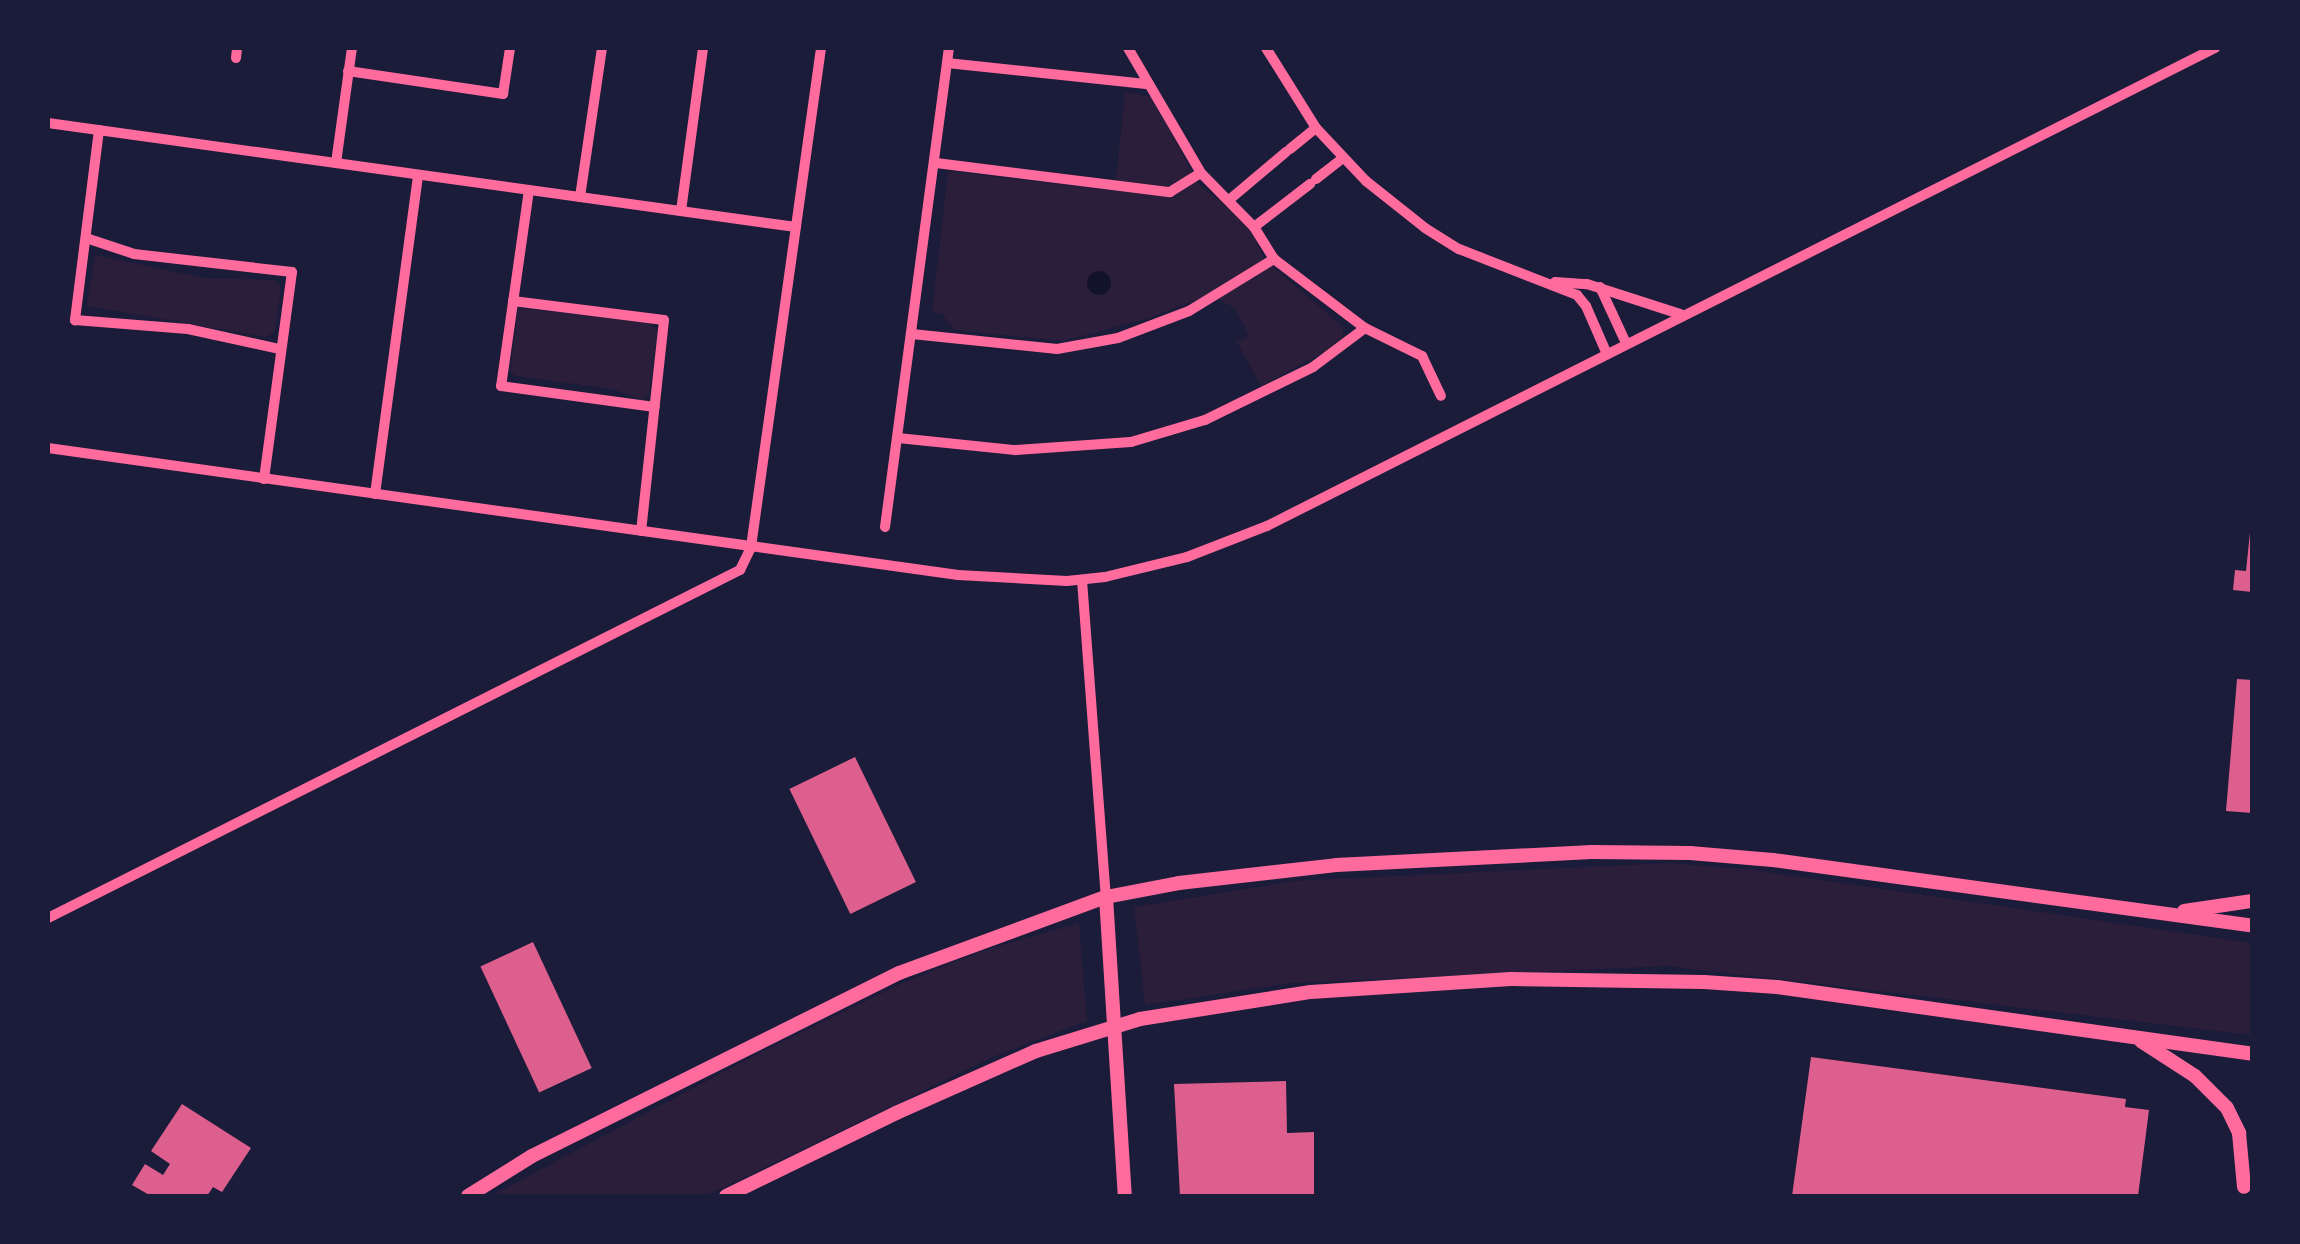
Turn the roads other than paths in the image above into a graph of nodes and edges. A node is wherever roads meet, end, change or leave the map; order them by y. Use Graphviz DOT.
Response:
graph roads {
  1 [pos="352,48"];
  2 [pos="510,48"];
  3 [pos="602,48"];
  4 [pos="703,48"];
  5 [pos="821,48"];
  6 [pos="949,48"];
  7 [pos="1128,48"];
  8 [pos="1266,48"];
  9 [pos="2215,48"];
  10 [pos="947,63"];
  11 [pos="348,71"];
  12 [pos="1146,84"];
  13 [pos="48,123"];
  14 [pos="1316,128"];
  15 [pos="99,130"];
  16 [pos="1343,158"];
  17 [pos="336,163"];
  18 [pos="936,163"];
  19 [pos="1201,173"];
  20 [pos="418,174"];
  21 [pos="529,190"];
  22 [pos="580,197"];
  23 [pos="1229,200"];
  24 [pos="681,211"];
  25 [pos="796,226"];
  26 [pos="1254,227"];
  27 [pos="86,238"];
  28 [pos="1274,260"];
  29 [pos="1549,282"];
  30 [pos="1600,287"];
  31 [pos="513,302"];
  32 [pos="1680,314"];
  33 [pos="1364,328"];
  34 [pos="912,334"];
  35 [pos="1626,343"];
  36 [pos="280,349"];
  37 [pos="1606,352"];
  38 [pos="1440,396"];
  39 [pos="655,408"];
  40 [pos="898,438"];
  41 [pos="48,448"];
  42 [pos="264,478"];
  43 [pos="375,494"];
  44 [pos="885,527"];
  45 [pos="641,531"];
  46 [pos="751,547"];
  47 [pos="1082,580"];
  48 [pos="1106,897"];
  49 [pos="2252,901"];
  50 [pos="2160,914"];
  51 [pos="48,918"];
  52 [pos="2252,926"];
  53 [pos="1115,1026"];
  54 [pos="2136,1038"];
  55 [pos="2252,1054"];
  56 [pos="2252,1158"];
  57 [pos="2242,1192"];
  58 [pos="468,1196"];
  59 [pos="726,1196"];
  60 [pos="1125,1196"];
  1 -- 11 [label="street"];
  2 -- 11 [label="street"];
  3 -- 22 [label="street"];
  4 -- 24 [label="street"];
  5 -- 25 [label="street"];
  6 -- 10 [label="street"];
  7 -- 12 [label="street"];
  8 -- 14 [label="street"];
  9 -- 32 [label="street"];
  10 -- 12 [label="street"];
  10 -- 18 [label="street"];
  11 -- 17 [label="street"];
  12 -- 19 [label="street"];
  13 -- 15 [label="street"];
  14 -- 16 [label="street"];
  14 -- 23 [label="street"];
  15 -- 17 [label="street"];
  15 -- 27 [label="street"];
  16 -- 26 [label="street"];
  16 -- 29 [label="street"];
  17 -- 20 [label="street"];
  18 -- 19 [label="street"];
  18 -- 34 [label="street"];
  19 -- 23 [label="street"];
  20 -- 21 [label="street"];
  20 -- 43 [label="street"];
  21 -- 22 [label="street"];
  21 -- 31 [label="street"];
  22 -- 24 [label="street"];
  23 -- 26 [label="street"];
  24 -- 25 [label="street"];
  25 -- 46 [label="street"];
  26 -- 28 [label="street"];
  27 -- 36 [label="street"];
  27 -- 36 [label="street"];
  28 -- 33 [label="street"];
  28 -- 34 [label="street"];
  29 -- 30 [label="street"];
  29 -- 37 [label="street"];
  30 -- 32 [label="street"];
  30 -- 35 [label="street"];
  31 -- 39 [label="street"];
  31 -- 39 [label="street"];
  32 -- 35 [label="street"];
  33 -- 38 [label="street"];
  33 -- 40 [label="street"];
  34 -- 40 [label="street"];
  35 -- 37 [label="street"];
  36 -- 42 [label="street"];
  37 -- 47 [label="street"];
  39 -- 45 [label="street"];
  40 -- 44 [label="street"];
  41 -- 42 [label="street"];
  42 -- 43 [label="street"];
  43 -- 45 [label="street"];
  45 -- 46 [label="street"];
  46 -- 47 [label="street"];
  46 -- 51 [label="street"];
  47 -- 48 [label="street"];
  48 -- 50 [label="street"];
  48 -- 53 [label="street"];
  48 -- 58 [label="street"];
  49 -- 50 [label="street"];
  50 -- 52 [label="street"];
  53 -- 54 [label="street"];
  53 -- 59 [label="street"];
  53 -- 60 [label="street"];
  54 -- 55 [label="street"];
  54 -- 57 [label="street"];
  56 -- 57 [label="street"];
}
